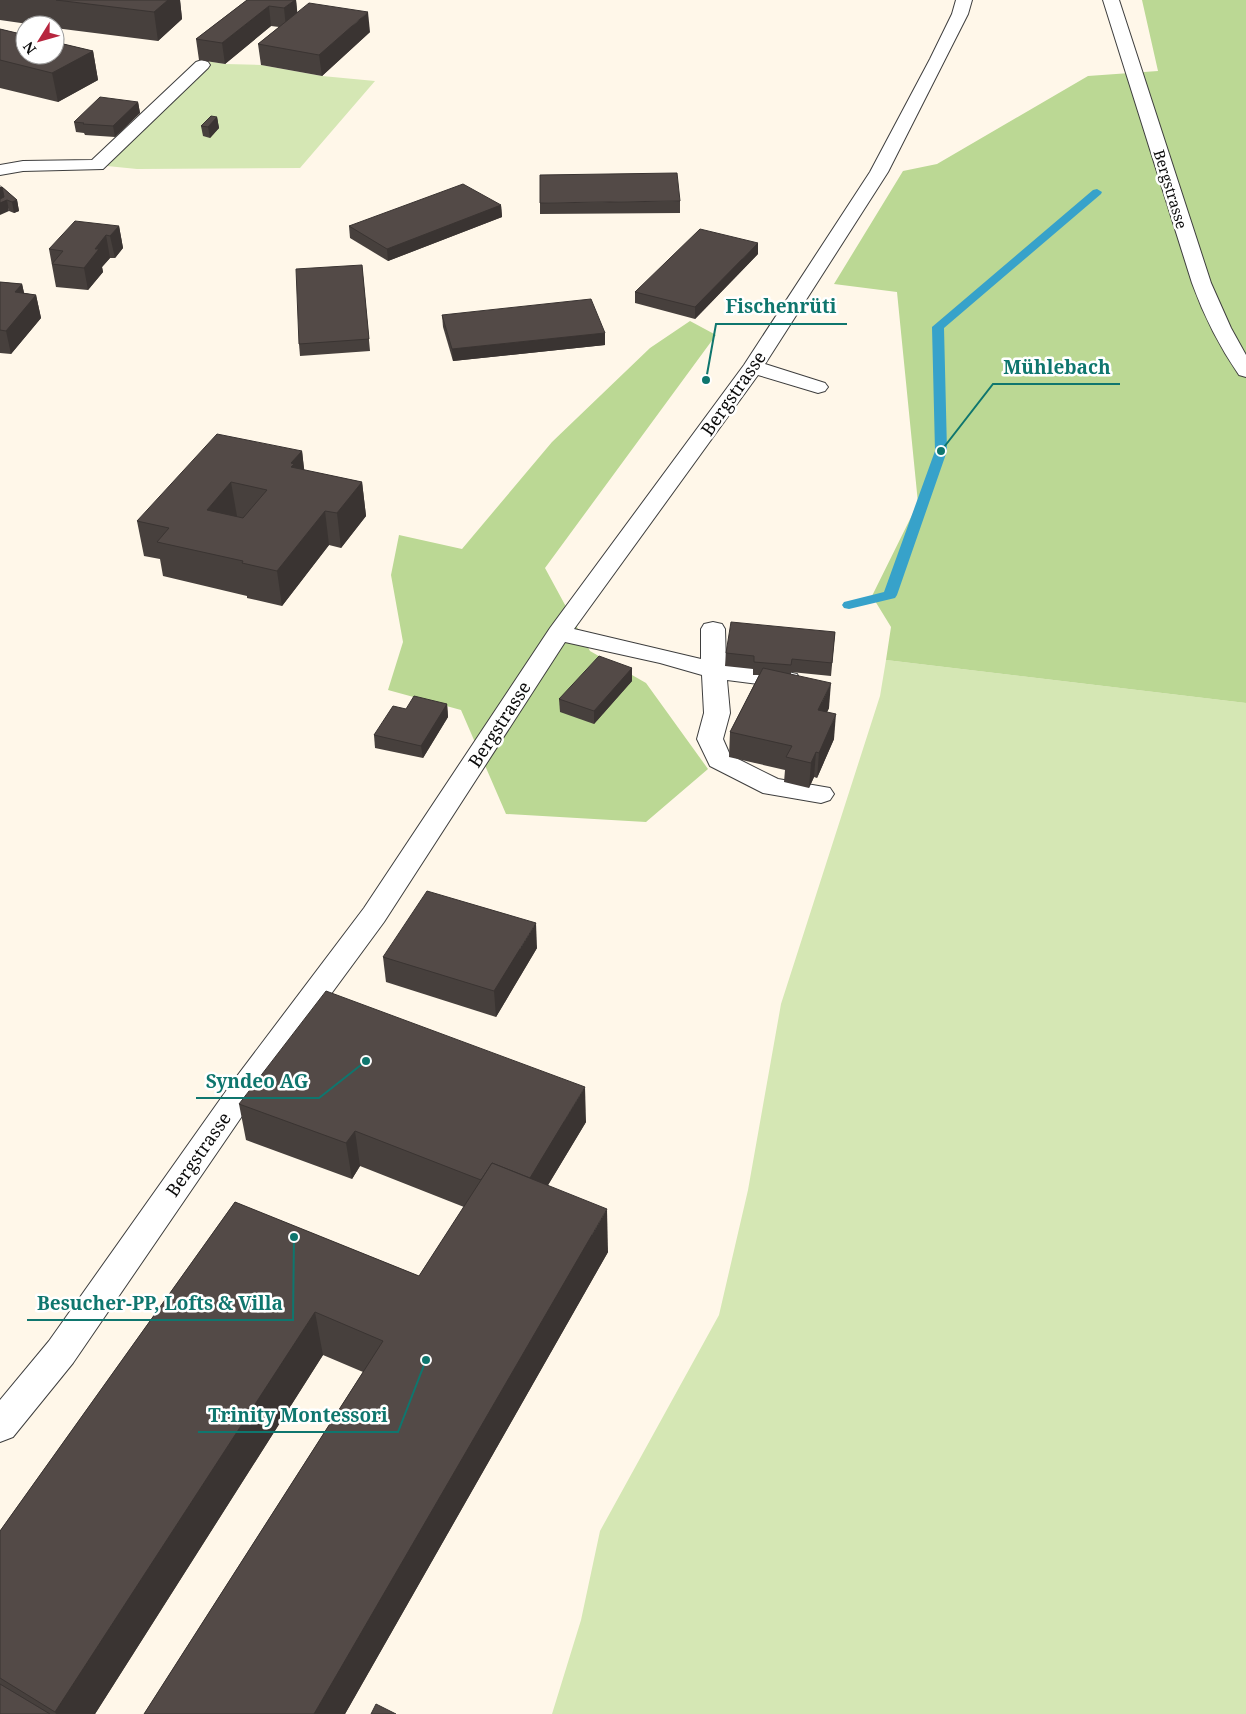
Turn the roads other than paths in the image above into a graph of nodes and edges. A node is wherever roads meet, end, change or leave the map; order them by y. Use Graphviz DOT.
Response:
graph roads {
  1 [pos="964,0"];
  2 [pos="1111,0"];
  3 [pos="202,65"];
  4 [pos="0,170"];
  5 [pos="752,367"];
  6 [pos="1246,371"];
  7 [pos="818,387"];
  8 [pos="713,629"];
  9 [pos="559,633"];
  10 [pos="714,670"];
  11 [pos="788,680"];
  12 [pos="821,794"];
  13 [pos="0,1426"];
  1 -- 5 [label="street, Bergstrasse"];
  2 -- 6 [label="street, Bergstrasse"];
  3 -- 4 [label="street"];
  5 -- 7 [label="street"];
  5 -- 9 [label="street, Bergstrasse"];
  8 -- 10 [label="street"];
  9 -- 10 [label="street"];
  9 -- 13 [label="street, Bergstrasse"];
  10 -- 11 [label="street"];
  10 -- 12 [label="street"];
}
